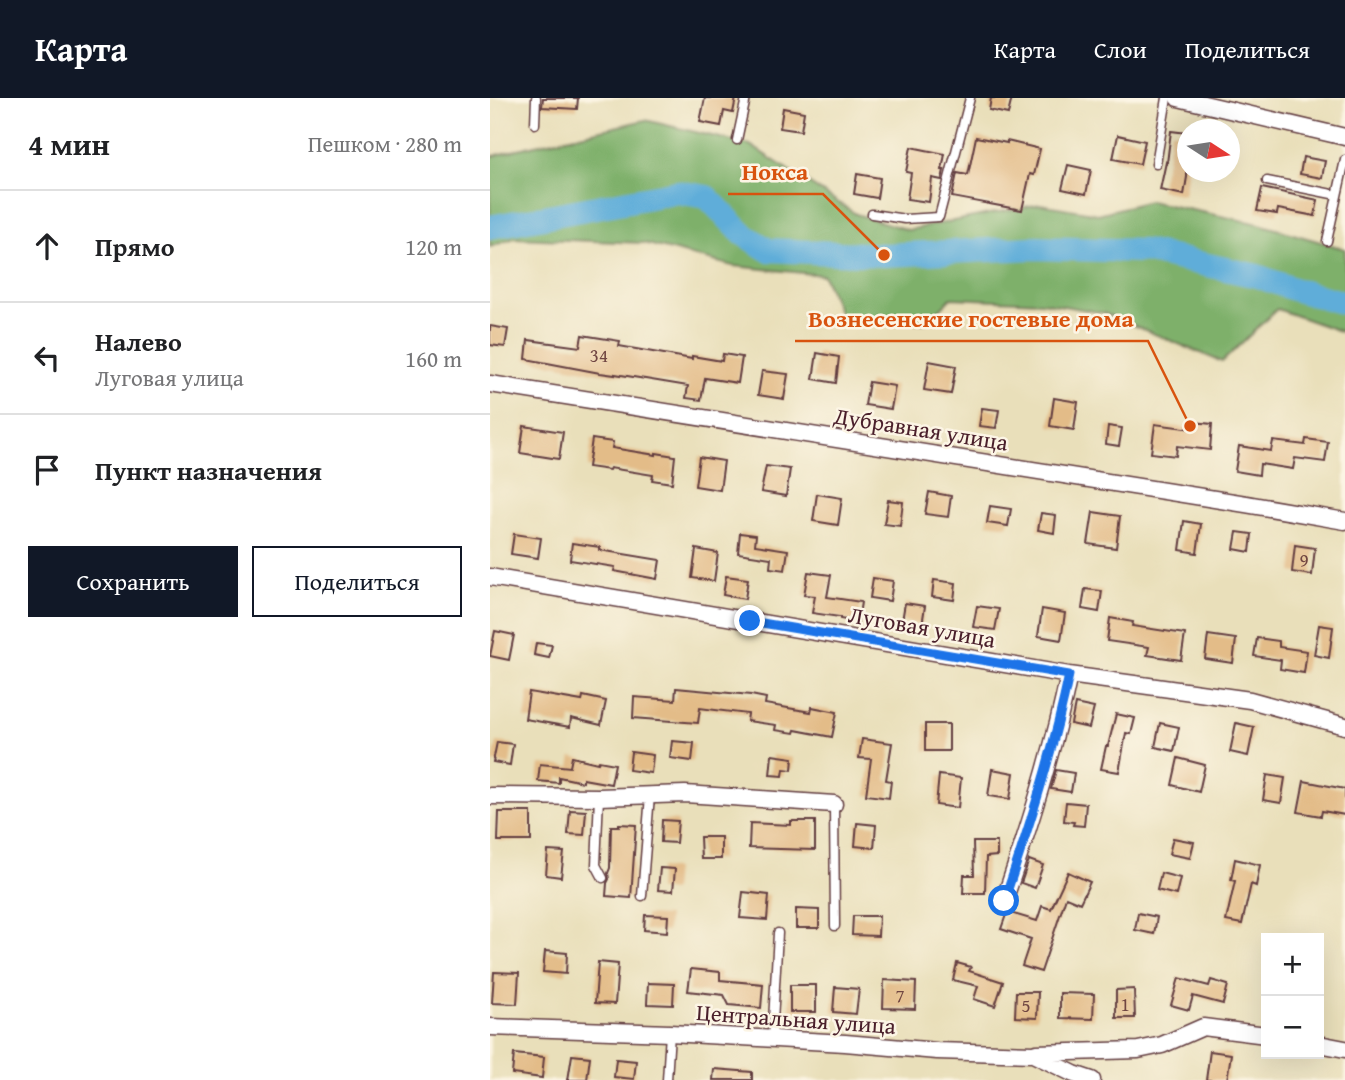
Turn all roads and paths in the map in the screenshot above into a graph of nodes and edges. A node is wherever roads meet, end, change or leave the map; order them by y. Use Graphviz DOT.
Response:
graph roads {
  1 [pos="536,98"];
  2 [pos="746,98"];
  3 [pos="970,98"];
  4 [pos="1167,98"];
  5 [pos="1178,98"];
  6 [pos="535,124"];
  7 [pos="1345,137"];
  8 [pos="737,140"];
  9 [pos="1345,160"];
  10 [pos="1156,164"];
  11 [pos="1267,181"];
  12 [pos="1338,195"];
  13 [pos="872,214"];
  14 [pos="1327,242"];
  15 [pos="490,384"];
  16 [pos="1345,521"];
  17 [pos="490,577"];
  18 [pos="1069,675"];
  19 [pos="1345,726"];
  20 [pos="650,795"];
  21 [pos="490,796"];
  22 [pos="599,797"];
  23 [pos="834,804"];
  24 [pos="603,878"];
  25 [pos="642,896"];
  26 [pos="1004,901"];
  27 [pos="835,926"];
  28 [pos="778,933"];
  29 [pos="490,1027"];
  30 [pos="670,1033"];
  31 [pos="1261,1034"];
  32 [pos="772,1040"];
  33 [pos="1324,1045"];
  34 [pos="1345,1049"];
  35 [pos="1033,1054"];
  36 [pos="667,1080"];
  37 [pos="1093,1080"];
  1 -- 6 [label="lane"];
  2 -- 8 [label="lane"];
  3 -- 13 [label="lane"];
  4 -- 10 [label="lane"];
  5 -- 7 [label="street"];
  9 -- 12 [label="lane"];
  11 -- 12 [label="lane"];
  12 -- 14 [label="lane"];
  15 -- 16 [label="street, Дубравная улица"];
  17 -- 18 [label="street, Луговая улица"];
  18 -- 19 [label="street, Луговая улица"];
  18 -- 26 [label="street"];
  20 -- 22 [label="street"];
  20 -- 23 [label="street"];
  20 -- 25 [label="lane"];
  21 -- 22 [label="street"];
  22 -- 24 [label="lane"];
  23 -- 27 [label="lane"];
  28 -- 32 [label="lane"];
  29 -- 30 [label="street, Центральная улица"];
  30 -- 32 [label="street, Центральная улица"];
  30 -- 36 [label="lane"];
  31 -- 35 [label="street"];
  32 -- 35 [label="street, Центральная улица"];
  33 -- 34 [label="street"];
  35 -- 37 [label="street, Центральная улица"];
}
